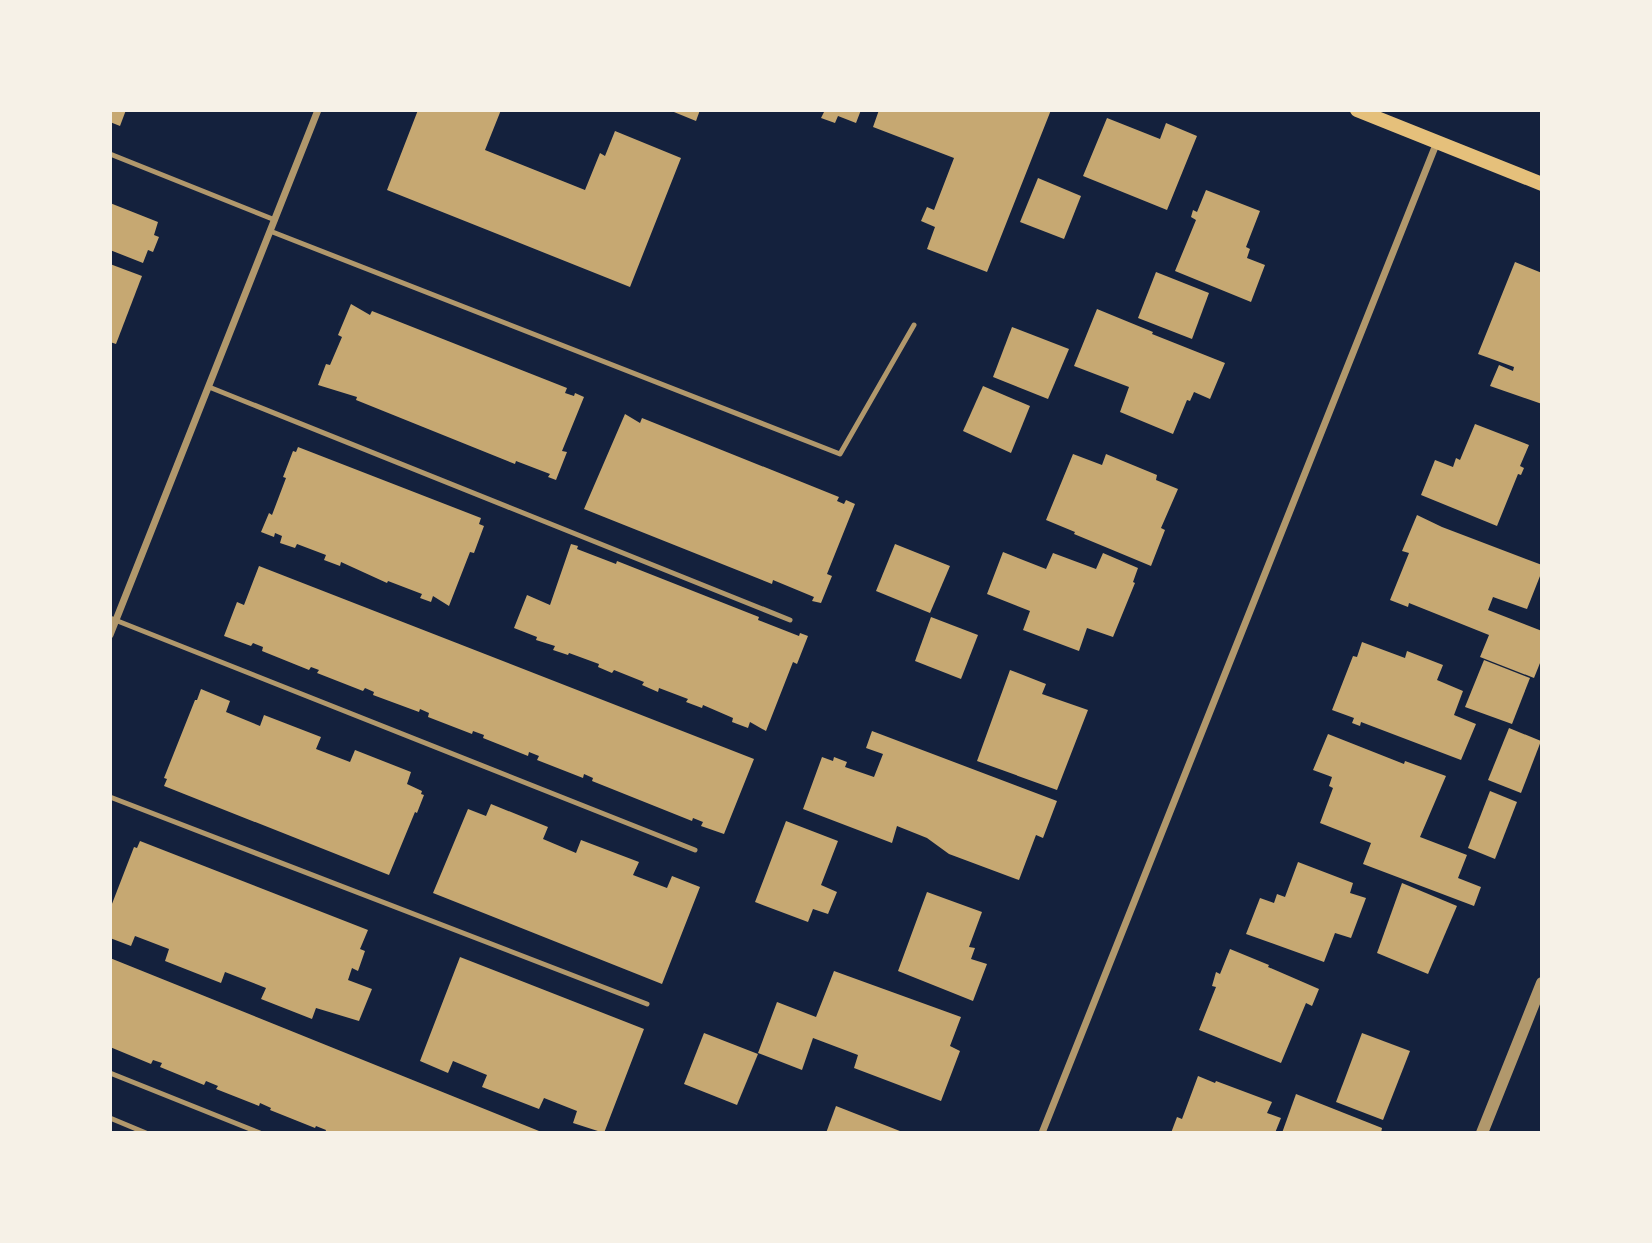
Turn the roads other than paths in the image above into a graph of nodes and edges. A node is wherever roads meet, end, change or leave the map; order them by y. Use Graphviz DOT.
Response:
graph roads {
  1 [pos="318,110"];
  2 [pos="1357,110"];
  3 [pos="1437,142"];
  4 [pos="110,154"];
  5 [pos="1542,184"];
  6 [pos="275,220"];
  7 [pos="270,231"];
  8 [pos="914,325"];
  9 [pos="209,387"];
  10 [pos="113,619"];
  11 [pos="790,620"];
  12 [pos="110,635"];
  13 [pos="110,797"];
  14 [pos="695,850"];
  15 [pos="1542,983"];
  16 [pos="647,1004"];
  17 [pos="110,1073"];
  18 [pos="110,1118"];
  19 [pos="146,1133"];
  20 [pos="260,1133"];
  21 [pos="1042,1133"];
  22 [pos="1482,1133"];
  1 -- 6 [label="street"];
  2 -- 3 [label="main road"];
  3 -- 5 [label="main road"];
  3 -- 21 [label="street"];
  4 -- 6 [label="lane"];
  6 -- 7 [label="street"];
  7 -- 8 [label="lane"];
  7 -- 9 [label="street"];
  9 -- 10 [label="street"];
  9 -- 11 [label="lane"];
  10 -- 12 [label="street"];
  10 -- 14 [label="lane"];
  13 -- 16 [label="lane"];
  15 -- 22 [label="street"];
  17 -- 20 [label="lane"];
  18 -- 19 [label="lane"];
}
